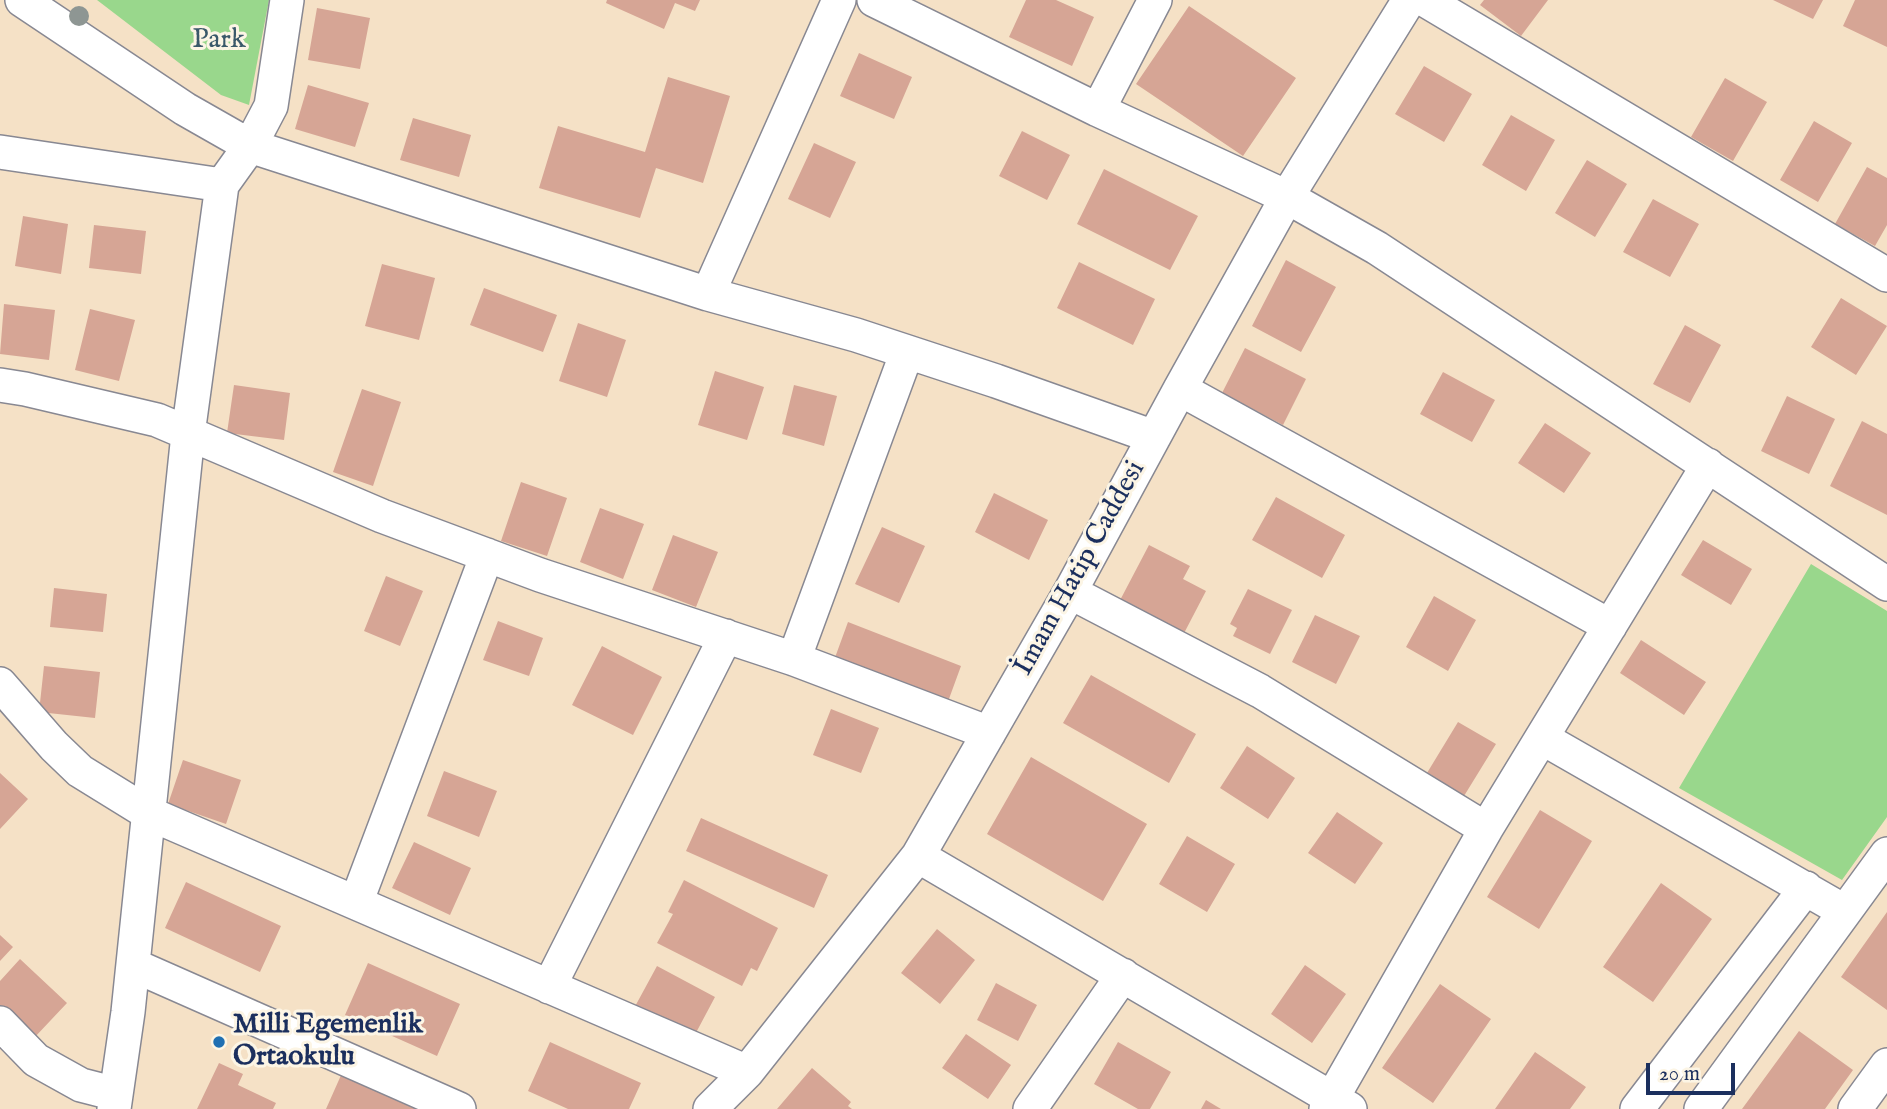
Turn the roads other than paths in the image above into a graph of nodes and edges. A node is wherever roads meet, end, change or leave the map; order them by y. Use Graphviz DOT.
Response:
graph roads {
  1 [pos="22,0"];
  2 [pos="287,0"];
  3 [pos="839,0"];
  4 [pos="874,0"];
  5 [pos="1155,0"];
  6 [pos="1409,0"];
  7 [pos="1425,0"];
  8 [pos="1098,110"];
  9 [pos="250,146"];
  10 [pos="0,152"];
  11 [pos="222,185"];
  12 [pos="1287,197"];
  13 [pos="1887,275"];
  14 [pos="708,295"];
  15 [pos="907,352"];
  16 [pos="0,385"];
  17 [pos="1180,389"];
  18 [pos="188,434"];
  19 [pos="1154,437"];
  20 [pos="1708,465"];
  21 [pos="487,555"];
  22 [pos="1887,584"];
  23 [pos="1070,592"];
  24 [pos="1611,625"];
  25 [pos="726,636"];
  26 [pos="794,659"];
  27 [pos="0,684"];
  28 [pos="989,733"];
  29 [pos="1542,738"];
  30 [pos="148,813"];
  31 [pos="1486,829"];
  32 [pos="1887,854"];
  33 [pos="918,856"];
  34 [pos="1806,888"];
  35 [pos="356,903"];
  36 [pos="1844,911"];
  37 [pos="133,965"];
  38 [pos="1123,975"];
  39 [pos="550,987"];
  40 [pos="0,1023"];
  41 [pos="1887,1065"];
  42 [pos="747,1072"];
  43 [pos="115,1101"];
  44 [pos="1651,1104"];
  45 [pos="1337,1105"];
  46 [pos="459,1109"];
  47 [pos="710,1109"];
  48 [pos="1030,1109"];
  49 [pos="1701,1109"];
  50 [pos="1855,1109"];
  1 -- 9 [label="street"];
  2 -- 9 [label="street"];
  3 -- 14 [label="street"];
  4 -- 8 [label="street"];
  5 -- 8 [label="street"];
  6 -- 12 [label="street, İmam Hatip Caddesi"];
  7 -- 13 [label="street"];
  8 -- 12 [label="street"];
  9 -- 11 [label="street"];
  9 -- 14 [label="street"];
  10 -- 11 [label="street"];
  11 -- 18 [label="street"];
  12 -- 17 [label="street, İmam Hatip Caddesi"];
  12 -- 20 [label="street"];
  14 -- 15 [label="street"];
  15 -- 19 [label="street"];
  15 -- 26 [label="street"];
  16 -- 18 [label="street"];
  17 -- 19 [label="street, İmam Hatip Caddesi"];
  17 -- 24 [label="street"];
  18 -- 21 [label="street"];
  18 -- 30 [label="street"];
  19 -- 23 [label="street, İmam Hatip Caddesi"];
  20 -- 22 [label="street"];
  20 -- 24 [label="street"];
  21 -- 25 [label="street"];
  21 -- 35 [label="street"];
  23 -- 28 [label="street, İmam Hatip Caddesi"];
  23 -- 31 [label="street"];
  24 -- 29 [label="street"];
  25 -- 26 [label="street"];
  25 -- 39 [label="street"];
  26 -- 28 [label="street"];
  27 -- 30 [label="street"];
  28 -- 33 [label="street, İmam Hatip Caddesi"];
  29 -- 31 [label="street"];
  29 -- 34 [label="street"];
  30 -- 35 [label="street"];
  30 -- 37 [label="street"];
  31 -- 45 [label="street"];
  32 -- 36 [label="street"];
  33 -- 38 [label="street"];
  33 -- 42 [label="street, İmam Hatip Caddesi"];
  34 -- 36 [label="street"];
  34 -- 44 [label="street"];
  35 -- 39 [label="street"];
  36 -- 49 [label="street"];
  37 -- 43 [label="street"];
  37 -- 46 [label="street"];
  38 -- 45 [label="street"];
  38 -- 48 [label="street"];
  39 -- 42 [label="street"];
  40 -- 43 [label="street"];
  41 -- 50 [label="street"];
  42 -- 47 [label="street, İmam Hatip Caddesi"];
}
